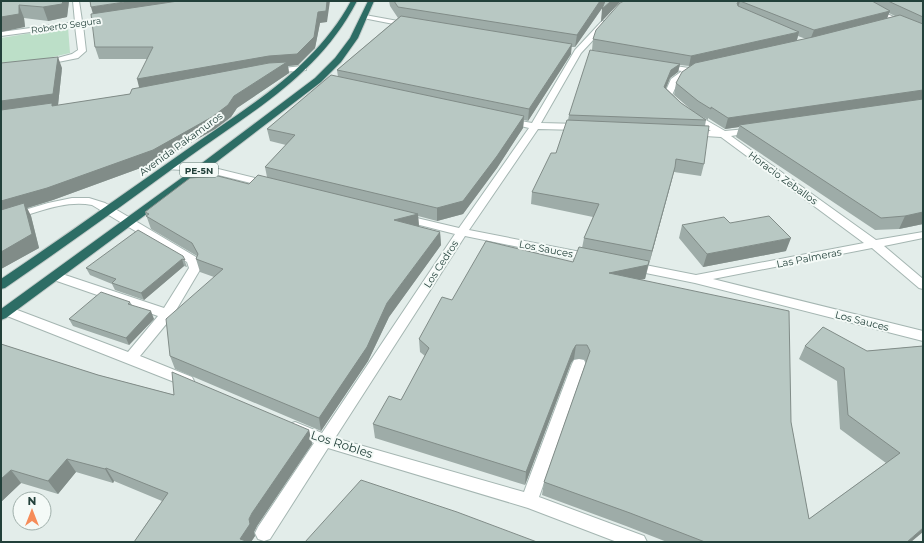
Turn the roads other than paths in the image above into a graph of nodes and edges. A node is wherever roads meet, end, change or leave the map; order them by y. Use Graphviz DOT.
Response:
graph roads {
  1 [pos="76,1"];
  2 [pos="354,1"];
  3 [pos="371,1"];
  4 [pos="855,1"];
  5 [pos="613,15"];
  6 [pos="365,17"];
  7 [pos="117,18"];
  8 [pos="897,21"];
  9 [pos="79,24"];
  10 [pos="882,25"];
  11 [pos="418,26"];
  12 [pos="1,34"];
  13 [pos="923,34"];
  14 [pos="38,64"];
  15 [pos="652,64"];
  16 [pos="711,65"];
  17 [pos="303,68"];
  18 [pos="689,70"];
  19 [pos="264,72"];
  20 [pos="318,80"];
  21 [pos="333,83"];
  22 [pos="496,118"];
  23 [pos="535,126"];
  24 [pos="586,127"];
  25 [pos="764,128"];
  26 [pos="685,132"];
  27 [pos="723,134"];
  28 [pos="168,167"];
  29 [pos="202,168"];
  30 [pos="279,187"];
  31 [pos="111,210"];
  32 [pos="394,215"];
  33 [pos="1,220"];
  34 [pos="127,222"];
  35 [pos="462,232"];
  36 [pos="923,235"];
  37 [pos="875,245"];
  38 [pos="602,260"];
  39 [pos="618,264"];
  40 [pos="55,276"];
  41 [pos="695,279"];
  42 [pos="1,285"];
  43 [pos="923,285"];
  44 [pos="4,313"];
  45 [pos="167,314"];
  46 [pos="923,336"];
  47 [pos="131,358"];
  48 [pos="579,364"];
  49 [pos="203,388"];
  50 [pos="282,422"];
  51 [pos="325,441"];
  52 [pos="528,501"];
  53 [pos="264,533"];
  54 [pos="638,542"];
  1 -- 9 [label="street"];
  2 -- 17 [label="highway, Avenida Pakamuros / PE-5N"];
  3 -- 6 [label="highway, PE-5N"];
  4 -- 8 [label="street"];
  5 -- 23 [label="street, Los Cedros"];
  6 -- 11 [label="street"];
  6 -- 20 [label="highway, PE-5N"];
  7 -- 9 [label="street, Roberto Segura"];
  8 -- 10 [label="street"];
  8 -- 13 [label="street"];
  9 -- 12 [label="street, Roberto Segura"];
  9 -- 14 [label="street"];
  15 -- 18 [label="street"];
  16 -- 18 [label="street"];
  17 -- 19 [label="street"];
  17 -- 28 [label="highway, Avenida Pakamuros / PE-5N"];
  18 -- 27 [label="street, Horacio Zeballos"];
  20 -- 21 [label="street"];
  20 -- 29 [label="highway, PE-5N"];
  22 -- 23 [label="street"];
  23 -- 24 [label="street"];
  23 -- 35 [label="street, Los Cedros"];
  25 -- 27 [label="street"];
  26 -- 27 [label="street"];
  27 -- 37 [label="street, Horacio Zeballos"];
  28 -- 29 [label="street"];
  28 -- 31 [label="highway, Avenida Pakamuros / PE-5N"];
  29 -- 30 [label="street"];
  29 -- 34 [label="highway, PE-5N"];
  31 -- 33 [label="street"];
  31 -- 34 [label="street"];
  31 -- 42 [label="highway, Avenida Pakamuros / PE-5N"];
  32 -- 35 [label="street, Los Sauces"];
  34 -- 40 [label="highway, PE-5N"];
  34 -- 45 [label="street"];
  35 -- 38 [label="street, Los Sauces"];
  35 -- 51 [label="street, Los Cedros"];
  36 -- 37 [label="street, Las Palmeras"];
  37 -- 41 [label="street, Las Palmeras"];
  37 -- 43 [label="street, Horacio Zeballos"];
  39 -- 41 [label="street, Los Sauces"];
  40 -- 44 [label="highway, PE-5N"];
  40 -- 45 [label="street"];
  41 -- 46 [label="street, Los Sauces"];
  44 -- 47 [label="street"];
  45 -- 47 [label="street"];
  47 -- 49 [label="street"];
  48 -- 52 [label="street"];
  50 -- 51 [label="street, Los Robles"];
  51 -- 52 [label="street, Los Robles"];
  51 -- 53 [label="street, Los Cedros"];
  52 -- 54 [label="street, Los Robles"];
}
